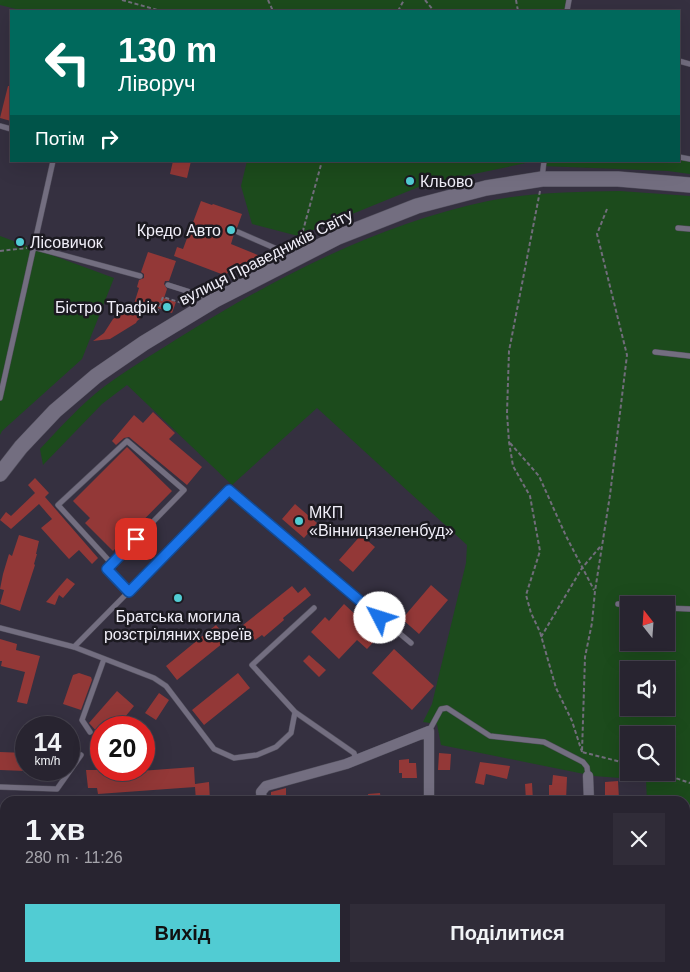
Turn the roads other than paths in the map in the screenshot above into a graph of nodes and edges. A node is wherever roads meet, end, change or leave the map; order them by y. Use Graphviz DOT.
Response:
graph roads {
  1 [pos="53,162"];
  2 [pos="544,162"];
  3 [pos="542,179"];
  4 [pos="690,185"];
  5 [pos="678,228"];
  6 [pos="690,229"];
  7 [pos="238,232"];
  8 [pos="33,248"];
  9 [pos="298,258"];
  10 [pos="140,276"];
  11 [pos="168,285"];
  12 [pos="214,300"];
  13 [pos="655,352"];
  14 [pos="690,356"];
  15 [pos="0,398"];
  16 [pos="0,474"];
  17 [pos="112,564"];
  18 [pos="129,592"];
  19 [pos="314,608"];
  20 [pos="675,608"];
  21 [pos="690,609"];
  22 [pos="0,628"];
  23 [pos="411,643"];
  24 [pos="74,647"];
  25 [pos="104,659"];
  26 [pos="295,712"];
  27 [pos="429,731"];
  28 [pos="90,732"];
  29 [pos="81,755"];
  30 [pos="356,760"];
  31 [pos="588,771"];
  32 [pos="0,787"];
  33 [pos="261,796"];
  34 [pos="429,796"];
  35 [pos="589,796"];
  1 -- 8 [label="lane"];
  2 -- 3 [label="lane"];
  3 -- 4 [label="main road, вулиця Праведників Світу"];
  3 -- 9 [label="main road, вулиця Праведників Світу"];
  5 -- 6 [label="lane"];
  7 -- 9 [label="lane"];
  8 -- 10 [label="lane"];
  8 -- 15 [label="lane"];
  9 -- 12 [label="main road, вулиця Праведників Світу"];
  11 -- 12 [label="lane"];
  12 -- 16 [label="main road, вулиця Праведників Світу"];
  13 -- 14 [label="lane"];
  17 -- 17 [label="lane"];
  17 -- 18 [label="lane"];
  18 -- 23 [label="lane"];
  18 -- 24 [label="lane"];
  19 -- 26 [label="lane"];
  20 -- 21 [label="lane"];
  22 -- 24 [label="lane"];
  24 -- 25 [label="lane"];
  25 -- 26 [label="lane"];
  25 -- 28 [label="lane"];
  26 -- 30 [label="lane"];
  27 -- 30 [label="street"];
  27 -- 31 [label="lane"];
  27 -- 34 [label="street"];
  29 -- 32 [label="lane"];
  30 -- 33 [label="street"];
  31 -- 35 [label="street"];
}
